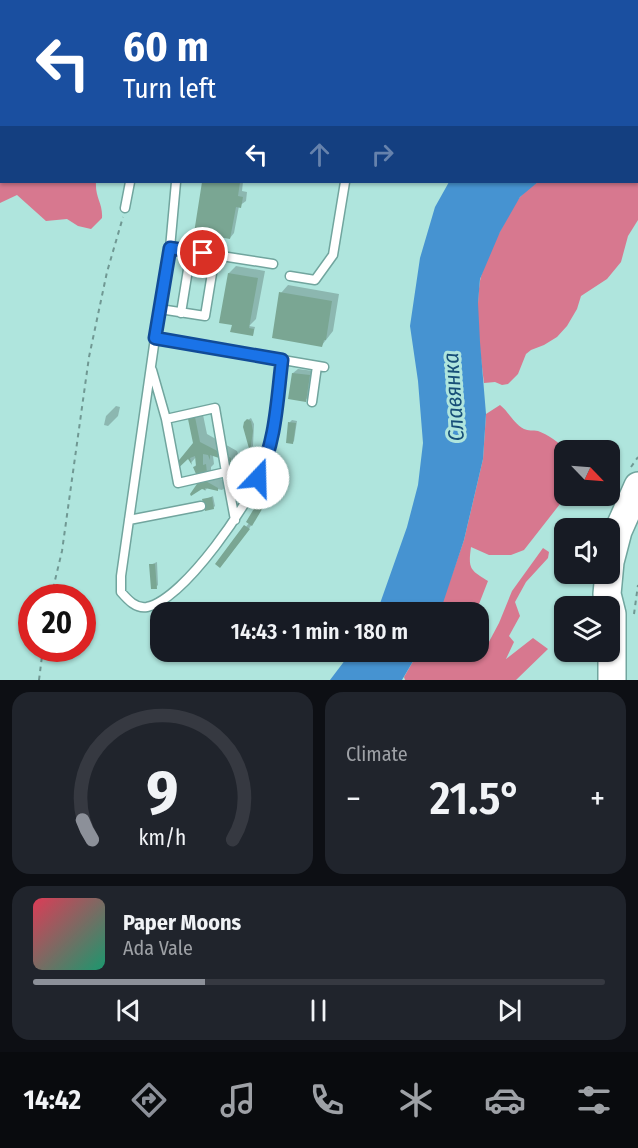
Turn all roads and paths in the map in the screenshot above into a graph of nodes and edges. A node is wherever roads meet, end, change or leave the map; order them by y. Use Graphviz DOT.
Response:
graph roads {
  1 [pos="130,183"];
  2 [pos="176,183"];
  3 [pos="345,183"];
  4 [pos="125,208"];
  5 [pos="170,248"];
  6 [pos="191,251"];
  7 [pos="215,255"];
  8 [pos="273,264"];
  9 [pos="290,276"];
  10 [pos="160,309"];
  11 [pos="181,313"];
  12 [pos="155,338"];
  13 [pos="282,360"];
  14 [pos="151,366"];
  15 [pos="312,402"];
  16 [pos="165,419"];
  17 [pos="226,472"];
  18 [pos="638,486"];
  19 [pos="201,506"];
  20 [pos="129,520"];
  21 [pos="235,520"];
  22 [pos="638,527"];
  23 [pos="54,584"];
  24 [pos="638,585"];
  25 [pos="623,617"];
  26 [pos="41,662"];
  27 [pos="39,680"];
  28 [pos="612,680"];
  1 -- 4 [label="lane"];
  2 -- 5 [label="lane"];
  3 -- 9 [label="lane"];
  4 -- 23 [label="path"];
  5 -- 6 [label="lane"];
  5 -- 10 [label="lane"];
  6 -- 7 [label="lane"];
  6 -- 11 [label="lane"];
  7 -- 8 [label="lane"];
  7 -- 11 [label="lane"];
  10 -- 11 [label="lane"];
  10 -- 12 [label="lane"];
  12 -- 13 [label="lane"];
  12 -- 14 [label="lane"];
  13 -- 15 [label="lane"];
  13 -- 21 [label="lane"];
  14 -- 16 [label="lane"];
  14 -- 20 [label="lane"];
  16 -- 17 [label="lane"];
  16 -- 17 [label="lane"];
  17 -- 21 [label="lane"];
  18 -- 25 [label="main road"];
  19 -- 20 [label="lane"];
  20 -- 21 [label="lane"];
  22 -- 25 [label="main road"];
  24 -- 25 [label="path"];
  25 -- 28 [label="main road"];
  26 -- 27 [label="path"];
}
